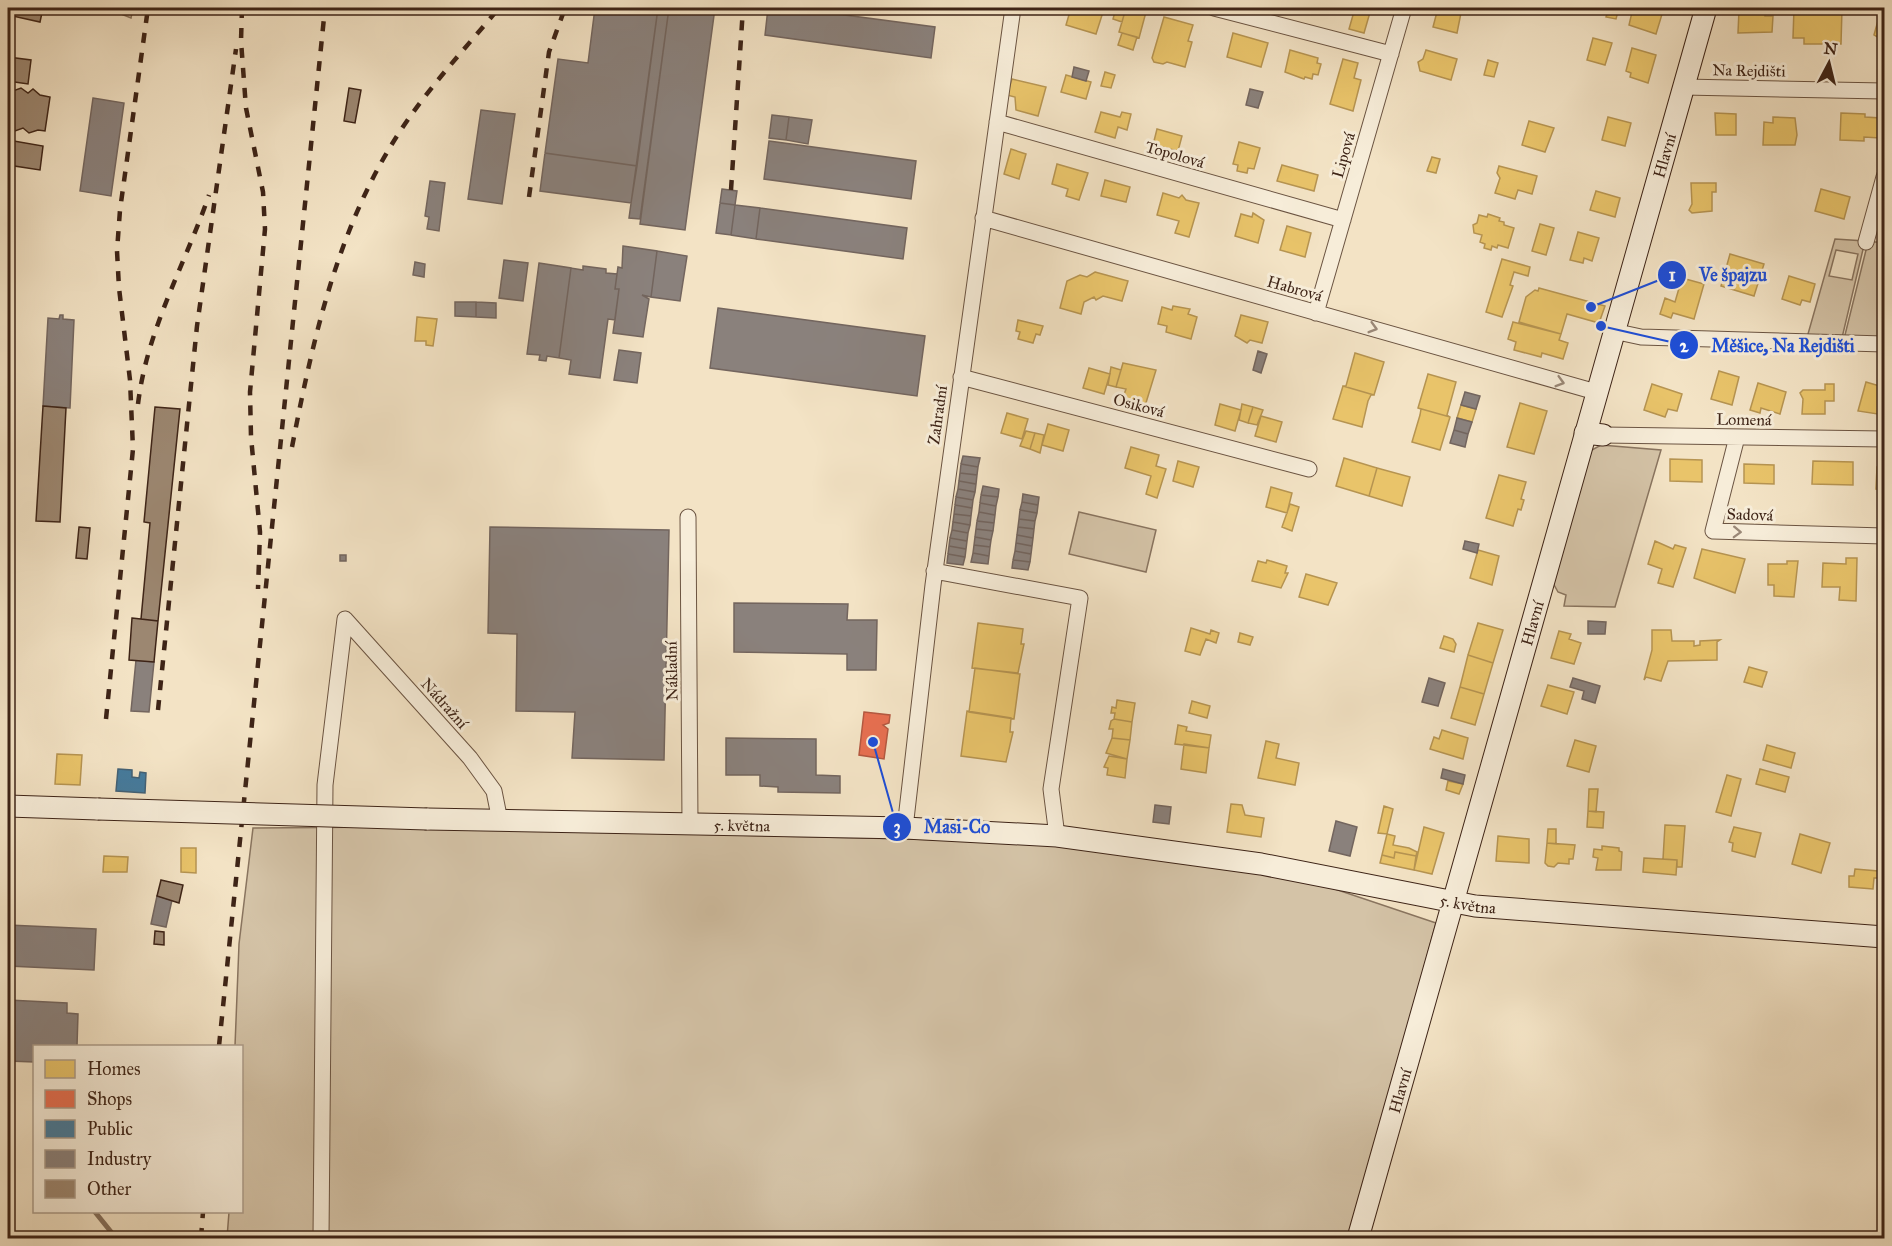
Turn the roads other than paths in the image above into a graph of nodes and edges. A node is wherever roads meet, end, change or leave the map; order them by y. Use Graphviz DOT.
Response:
graph roads {
  1 [pos="1013,8"];
  2 [pos="1214,8"];
  3 [pos="1404,8"];
  4 [pos="1706,8"];
  5 [pos="1390,54"];
  6 [pos="1684,87"];
  7 [pos="1884,91"];
  8 [pos="997,122"];
  9 [pos="1884,177"];
  10 [pos="983,218"];
  11 [pos="1343,220"];
  12 [pos="1866,242"];
  13 [pos="1317,312"];
  14 [pos="1613,332"];
  15 [pos="1884,344"];
  16 [pos="961,377"];
  17 [pos="1596,392"];
  18 [pos="1594,434"];
  19 [pos="1737,437"];
  20 [pos="1884,439"];
  21 [pos="1308,469"];
  22 [pos="688,517"];
  23 [pos="1884,536"];
  24 [pos="934,571"];
  25 [pos="8,806"];
  26 [pos="500,821"];
  27 [pos="690,825"];
  28 [pos="905,828"];
  29 [pos="1057,836"];
  30 [pos="1454,903"];
  31 [pos="1884,937"];
  32 [pos="321,1239"];
  33 [pos="1358,1239"];
  1 -- 8 [label="street, Zahradní"];
  2 -- 5 [label="street"];
  3 -- 5 [label="street, Lipová"];
  4 -- 6 [label="main road, Hlavní"];
  5 -- 11 [label="street, Lipová"];
  6 -- 7 [label="street, Na Rejdišti"];
  6 -- 14 [label="main road, Hlavní"];
  8 -- 10 [label="street, Zahradní"];
  8 -- 11 [label="street, Topolová"];
  9 -- 12 [label="street"];
  10 -- 13 [label="street, Habrová"];
  10 -- 16 [label="street, Zahradní"];
  11 -- 13 [label="street, Lipová"];
  13 -- 17 [label="street, Habrová, one-way"];
  14 -- 15 [label="street"];
  14 -- 17 [label="main road, Hlavní"];
  16 -- 21 [label="street, Osiková"];
  16 -- 24 [label="street, Zahradní"];
  17 -- 18 [label="main road, Hlavní"];
  18 -- 19 [label="street, Lomená"];
  18 -- 30 [label="main road, Hlavní"];
  19 -- 20 [label="street, Lomená"];
  19 -- 23 [label="street, Sadová, one-way"];
  22 -- 27 [label="street, Nákladní"];
  24 -- 28 [label="street, Zahradní"];
  24 -- 29 [label="street"];
  25 -- 26 [label="main road, 5. května, bridge"];
  26 -- 27 [label="main road, 5. května"];
  26 -- 32 [label="street, Nádražní"];
  27 -- 28 [label="main road, 5. května"];
  28 -- 29 [label="main road, 5. května"];
  29 -- 30 [label="main road, 5. května"];
  30 -- 31 [label="main road, 5. května"];
  30 -- 33 [label="main road, Hlavní"];
}
